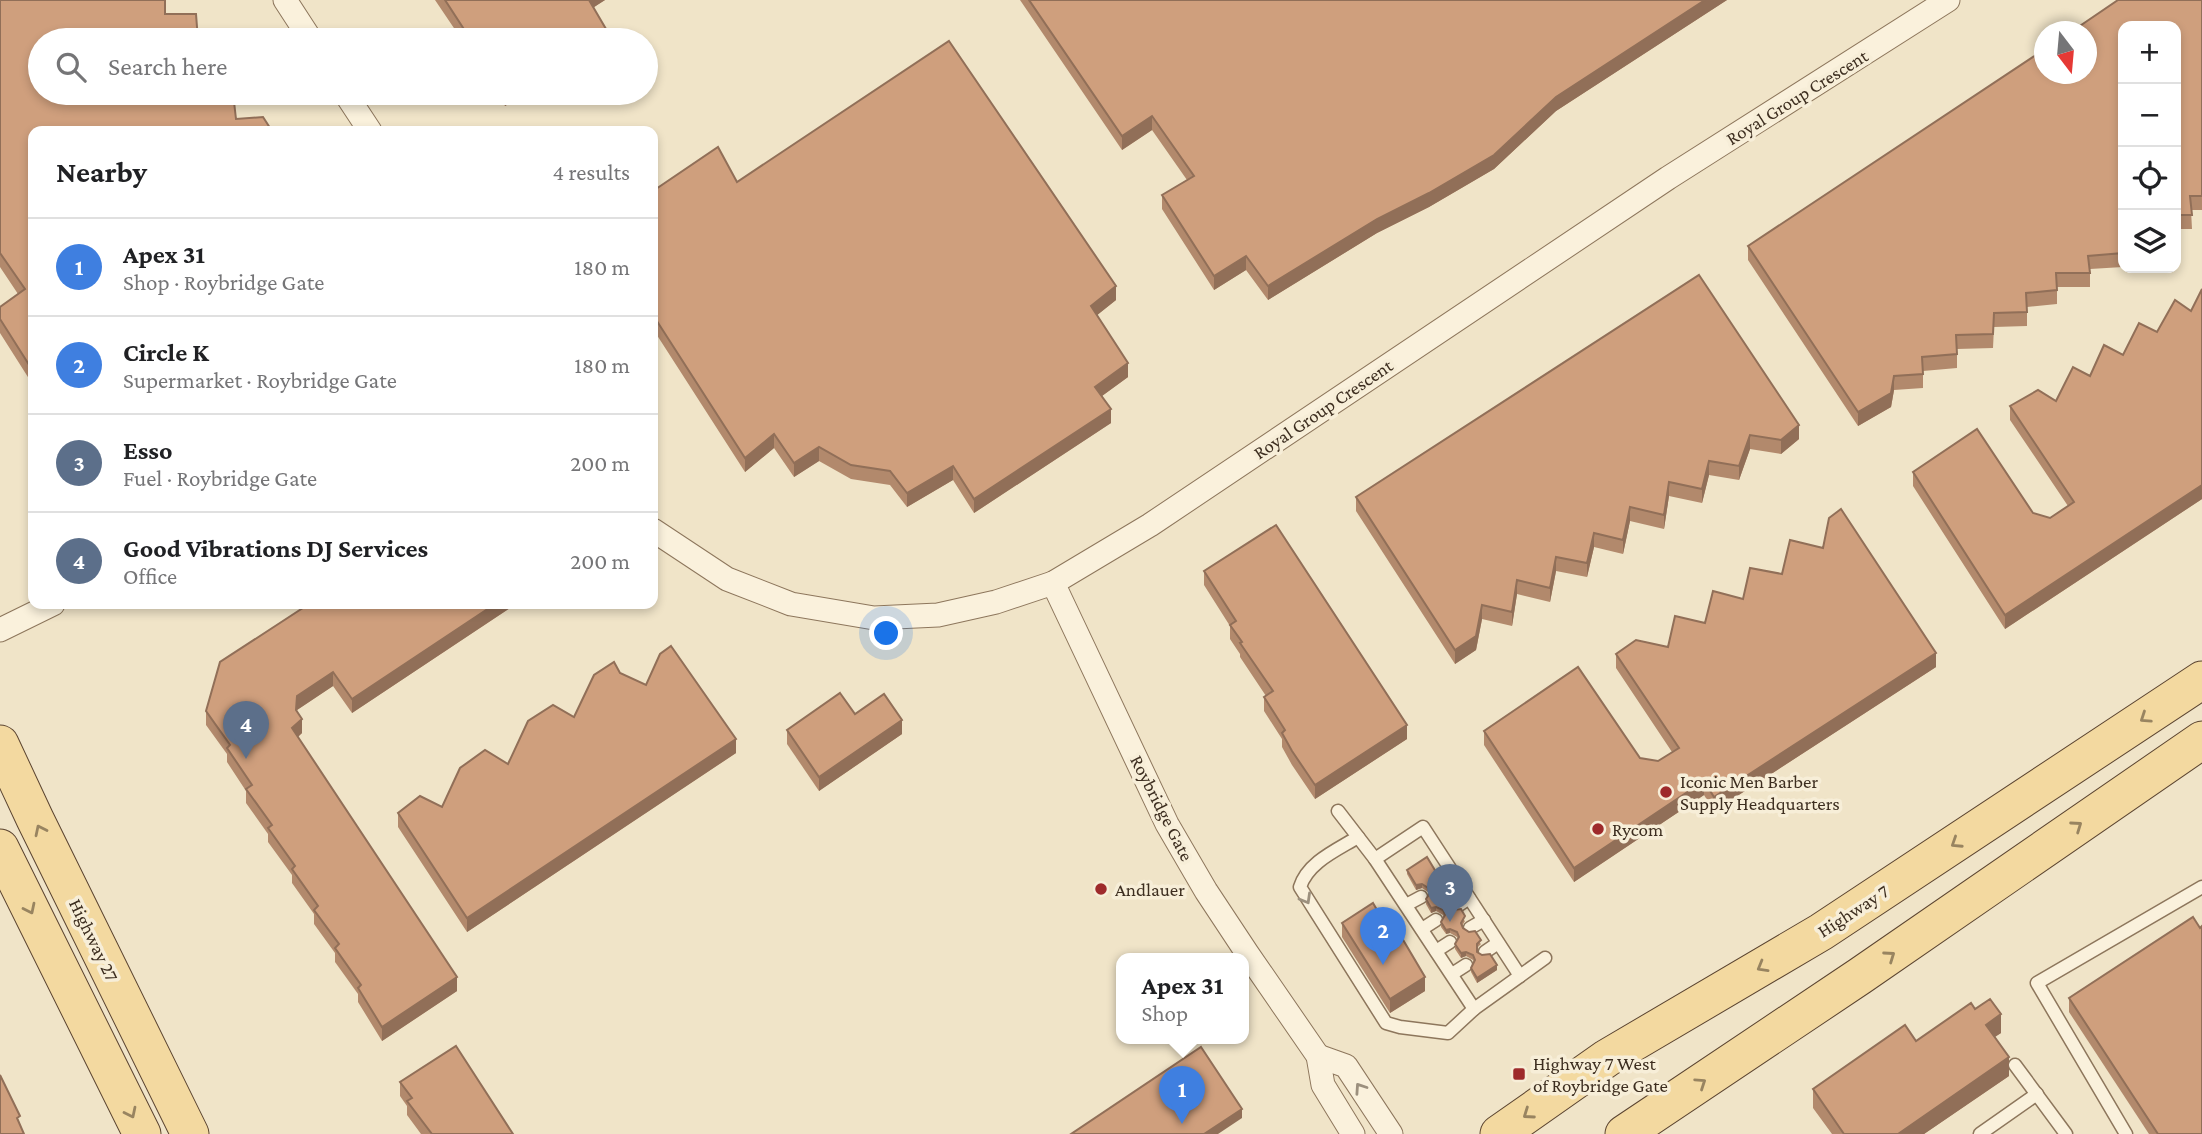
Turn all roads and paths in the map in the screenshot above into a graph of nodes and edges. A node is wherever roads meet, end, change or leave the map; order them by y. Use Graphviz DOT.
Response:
graph roads {
  1 [pos="285,0"];
  2 [pos="1948,0"];
  3 [pos="303,28"];
  4 [pos="353,105"];
  5 [pos="367,126"];
  6 [pos="658,533"];
  7 [pos="1053,583"];
  8 [pos="43,609"];
  9 [pos="0,630"];
  10 [pos="2202,680"];
  11 [pos="2202,740"];
  12 [pos="0,744"];
  13 [pos="1338,811"];
  14 [pos="1358,837"];
  15 [pos="0,848"];
  16 [pos="1375,859"];
  17 [pos="1454,875"];
  18 [pos="1441,884"];
  19 [pos="2202,887"];
  20 [pos="1421,897"];
  21 [pos="1469,898"];
  22 [pos="1406,905"];
  23 [pos="1456,907"];
  24 [pos="1436,920"];
  25 [pos="1484,920"];
  26 [pos="1422,929"];
  27 [pos="1470,929"];
  28 [pos="1450,942"];
  29 [pos="1498,943"];
  30 [pos="1436,951"];
  31 [pos="1485,952"];
  32 [pos="1247,953"];
  33 [pos="1249,956"];
  34 [pos="1545,958"];
  35 [pos="1466,965"];
  36 [pos="1452,974"];
  37 [pos="1520,976"];
  38 [pos="1474,1009"];
  39 [pos="1318,1056"];
  40 [pos="2015,1065"];
  41 [pos="2037,1094"];
  42 [pos="142,1134"];
  43 [pos="190,1134"];
  44 [pos="1353,1134"];
  45 [pos="1391,1134"];
  46 [pos="1499,1134"];
  47 [pos="1624,1134"];
  48 [pos="1980,1134"];
  49 [pos="2066,1134"];
  50 [pos="2126,1134"];
  1 -- 3 [label="street"];
  2 -- 7 [label="street, Royal Group Crescent"];
  4 -- 5 [label="street"];
  6 -- 7 [label="street, Royal Group Crescent"];
  7 -- 32 [label="street, Roybridge Gate"];
  8 -- 9 [label="street"];
  10 -- 46 [label="main road, Highway 7, one-way"];
  47 -- 11 [label="main road, one-way"];
  43 -- 12 [label="main road, Highway 27, one-way"];
  13 -- 14 [label="lane"];
  14 -- 16 [label="lane"];
  14 -- 38 [label="lane, one-way"];
  15 -- 42 [label="main road, one-way"];
  16 -- 17 [label="lane"];
  16 -- 22 [label="lane"];
  17 -- 18 [label="lane"];
  17 -- 21 [label="lane"];
  19 -- 50 [label="lane"];
  20 -- 22 [label="lane"];
  21 -- 23 [label="lane"];
  21 -- 25 [label="lane"];
  22 -- 26 [label="lane"];
  24 -- 26 [label="lane"];
  25 -- 27 [label="lane"];
  25 -- 29 [label="lane"];
  26 -- 30 [label="lane"];
  28 -- 30 [label="lane"];
  29 -- 31 [label="lane"];
  29 -- 37 [label="lane"];
  30 -- 36 [label="lane"];
  33 -- 39 [label="street, Roybridge Gate"];
  34 -- 37 [label="lane"];
  35 -- 36 [label="lane"];
  36 -- 38 [label="lane"];
  37 -- 38 [label="lane"];
  39 -- 44 [label="street, Roybridge Gate"];
  45 -- 39 [label="street, one-way"];
  40 -- 41 [label="lane"];
  41 -- 48 [label="lane"];
  41 -- 49 [label="lane"];
}
